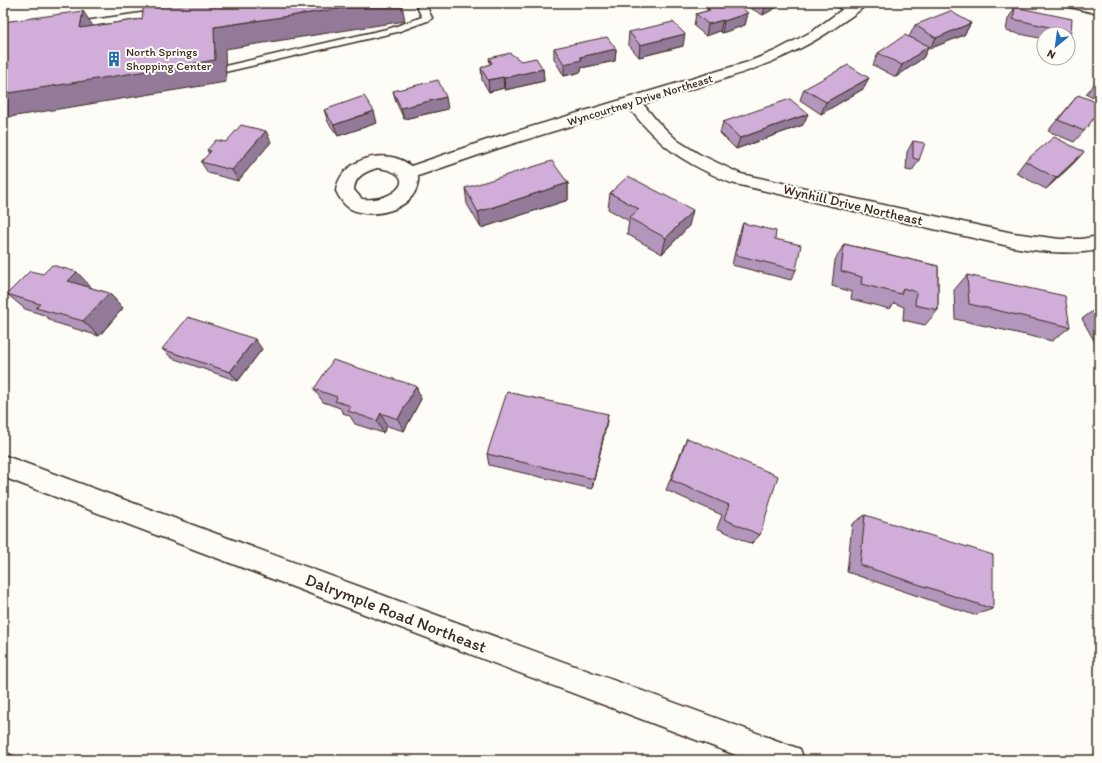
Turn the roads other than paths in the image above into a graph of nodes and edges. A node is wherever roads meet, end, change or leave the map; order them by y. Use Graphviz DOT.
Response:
graph roads {
  1 [pos="137,3"];
  2 [pos="420,3"];
  3 [pos="836,3"];
  4 [pos="1071,3"];
  5 [pos="855,7"];
  6 [pos="1099,10"];
  7 [pos="174,12"];
  8 [pos="135,17"];
  9 [pos="57,28"];
  10 [pos="133,31"];
  11 [pos="225,69"];
  12 [pos="633,102"];
  13 [pos="409,173"];
  14 [pos="1099,242"];
  15 [pos="3,466"];
  16 [pos="789,760"];
  1 -- 8 [label="lane"];
  2 -- 11 [label="lane"];
  3 -- 5 [label="lane"];
  4 -- 6 [label="street"];
  5 -- 12 [label="street, Wyncourtney Drive Northeast"];
  7 -- 8 [label="lane"];
  8 -- 9 [label="lane"];
  8 -- 10 [label="lane"];
  12 -- 13 [label="street, Wyncourtney Drive Northeast"];
  12 -- 14 [label="street, Wynhill Drive Northeast"];
  15 -- 16 [label="street, Dalrymple Road Northeast"];
}
